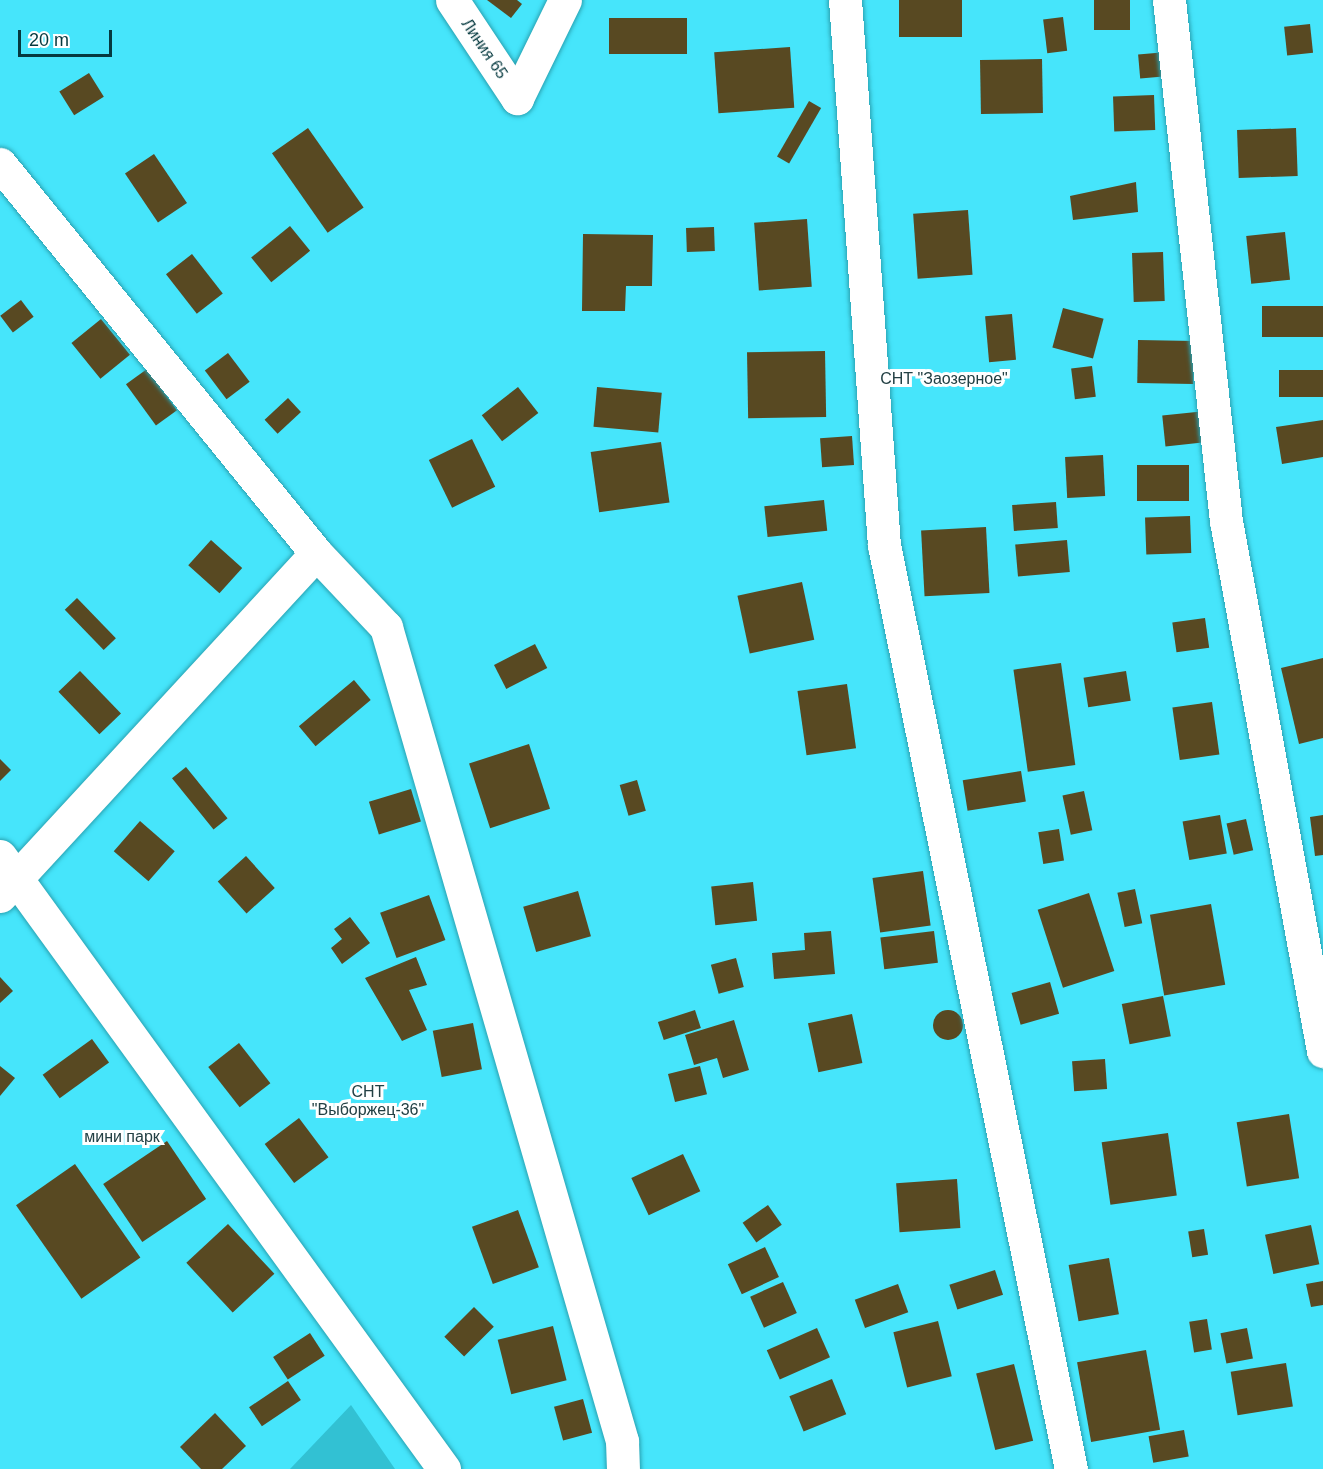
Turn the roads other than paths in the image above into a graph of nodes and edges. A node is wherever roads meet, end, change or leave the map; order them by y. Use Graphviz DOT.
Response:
graph roads {
  1 [pos="452,0"];
  2 [pos="565,0"];
  3 [pos="845,0"];
  4 [pos="1170,0"];
  5 [pos="0,164"];
  6 [pos="316,553"];
  7 [pos="5,877"];
  8 [pos="1323,1051"];
  9 [pos="444,1469"];
  10 [pos="623,1469"];
  11 [pos="1071,1469"];
  1 -- 2 [label="street, Линия 65"];
  3 -- 11 [label="street"];
  4 -- 8 [label="street"];
  5 -- 6 [label="street"];
  6 -- 7 [label="street"];
  6 -- 10 [label="street"];
  7 -- 9 [label="street"];
}
